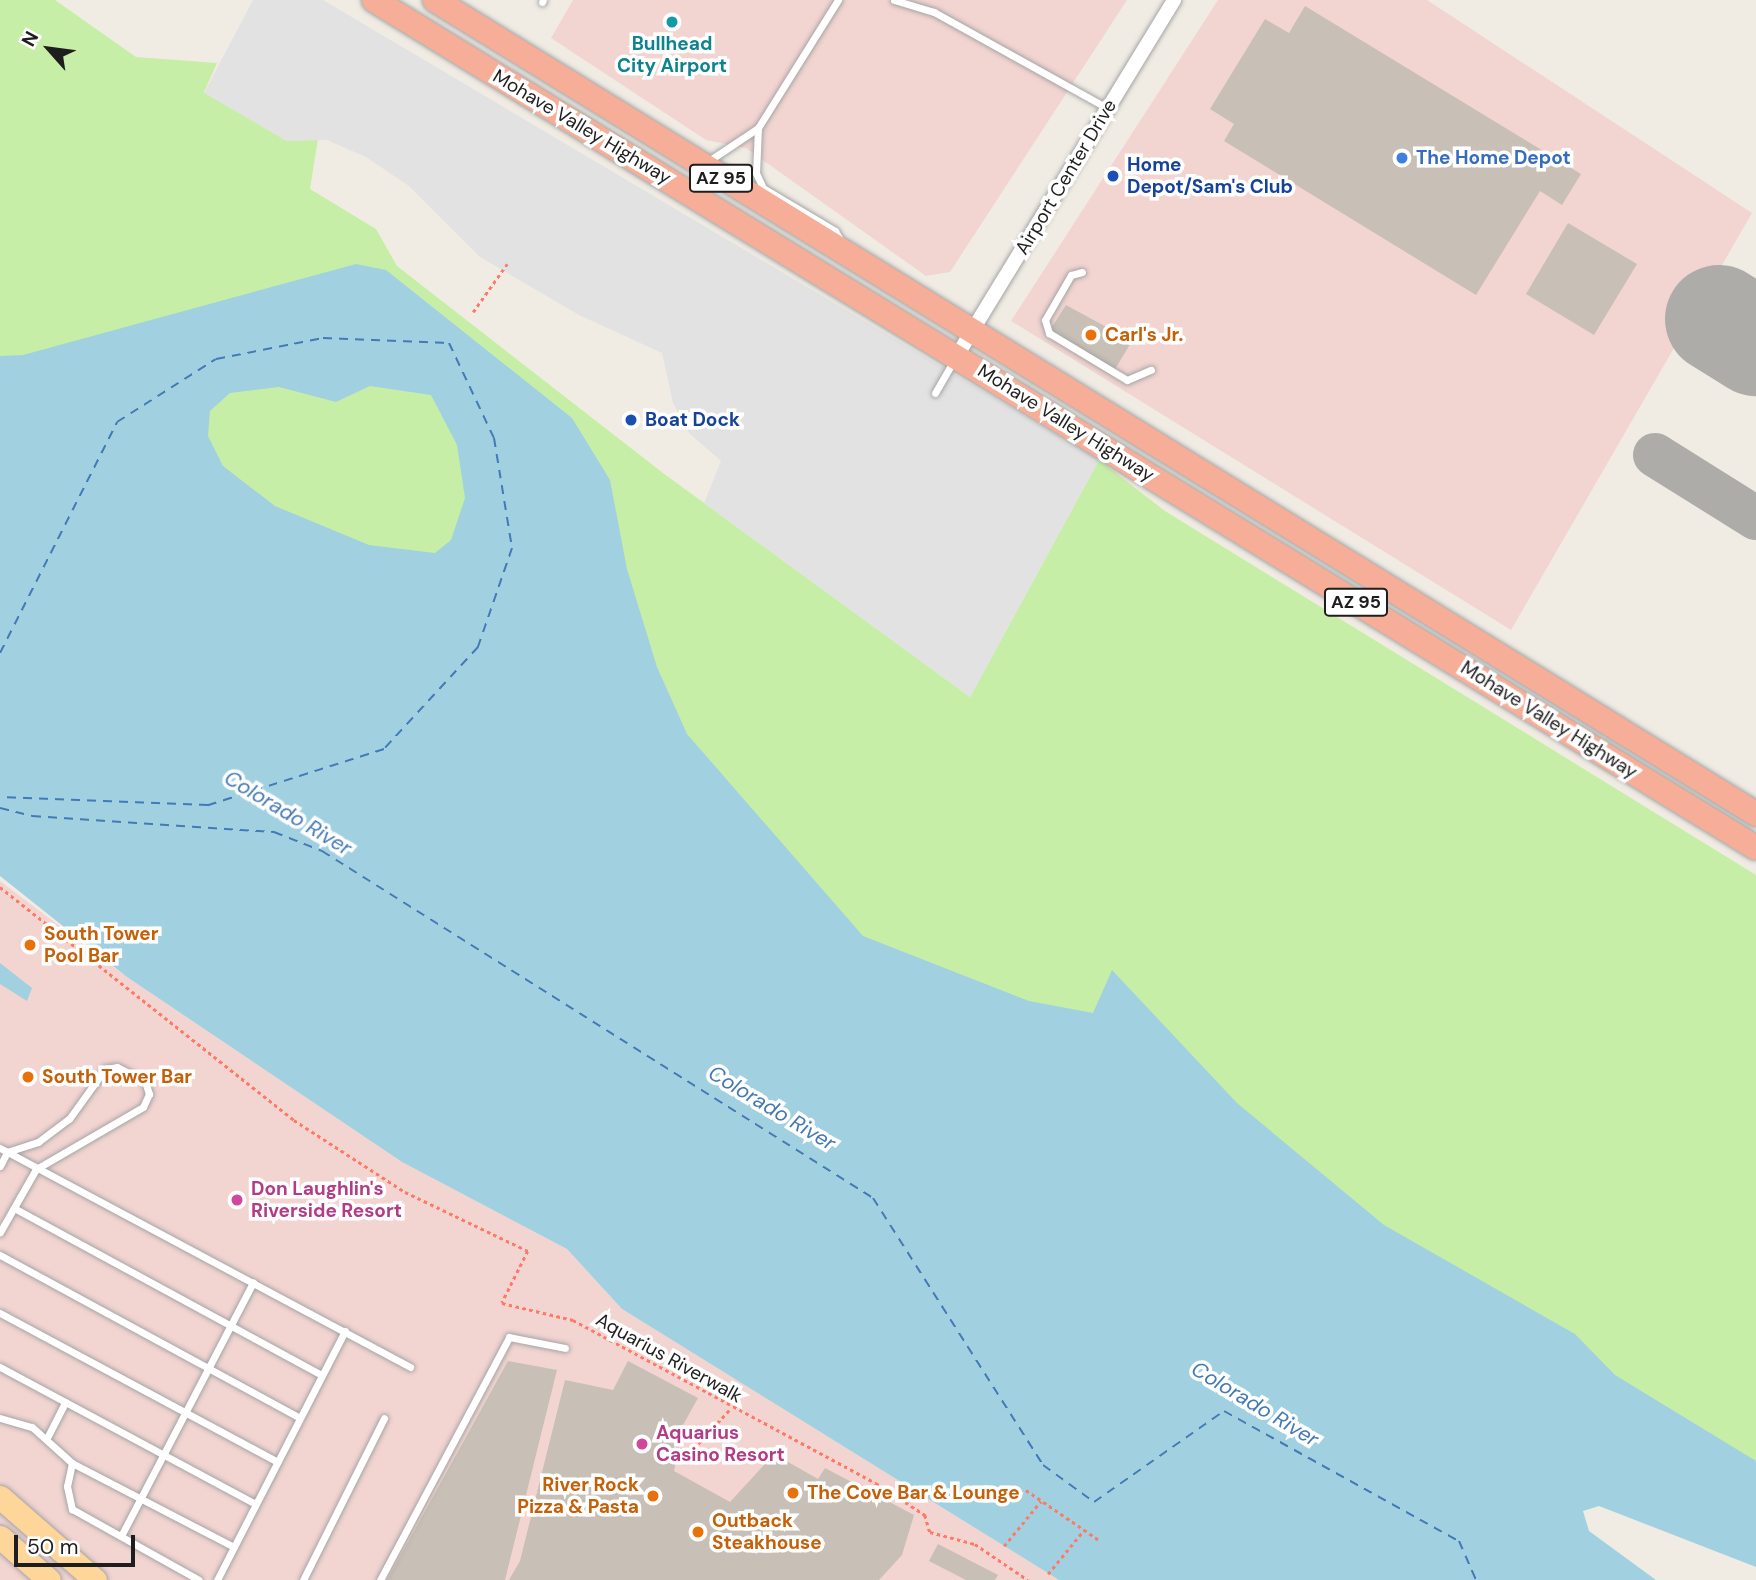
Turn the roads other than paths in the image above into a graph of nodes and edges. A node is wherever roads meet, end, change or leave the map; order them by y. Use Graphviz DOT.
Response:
graph roads {
  1 [pos="374,0"];
  2 [pos="435,0"];
  3 [pos="838,0"];
  4 [pos="894,0"];
  5 [pos="1174,0"];
  6 [pos="1108,108"];
  7 [pos="758,128"];
  8 [pos="701,166"];
  9 [pos="850,259"];
  10 [pos="1082,272"];
  11 [pos="971,333"];
  12 [pos="958,354"];
  13 [pos="1151,370"];
  14 [pos="935,393"];
  15 [pos="1756,814"];
  16 [pos="1756,848"];
  17 [pos="4,1150"];
  18 [pos="0,1166"];
  19 [pos="36,1169"];
  20 [pos="14,1208"];
  21 [pos="0,1232"];
  22 [pos="0,1255"];
  23 [pos="253,1282"];
  24 [pos="0,1313"];
  25 [pos="230,1326"];
  26 [pos="345,1331"];
  27 [pos="565,1348"];
  28 [pos="0,1367"];
  29 [pos="410,1367"];
  30 [pos="208,1369"];
  31 [pos="322,1374"];
  32 [pos="65,1402"];
  33 [pos="186,1411"];
  34 [pos="0,1418"];
  35 [pos="300,1418"];
  36 [pos="384,1418"];
  37 [pos="48,1436"];
  38 [pos="163,1454"];
  39 [pos="278,1462"];
  40 [pos="72,1464"];
  41 [pos="0,1497"];
  42 [pos="140,1499"];
  43 [pos="256,1504"];
  44 [pos="121,1536"];
  45 [pos="0,1537"];
  46 [pos="234,1547"];
  47 [pos="49,1580"];
  48 [pos="96,1580"];
  49 [pos="199,1580"];
  50 [pos="218,1580"];
  51 [pos="303,1580"];
  52 [pos="380,1580"];
  1 -- 12 [label="highway, Mohave Valley Highway / AZ 95"];
  2 -- 8 [label="highway, Mohave Valley Highway / AZ 95"];
  3 -- 7 [label="lane"];
  4 -- 6 [label="lane"];
  5 -- 6 [label="street, Airport Center Drive"];
  6 -- 11 [label="street, Airport Center Drive"];
  7 -- 8 [label="lane"];
  7 -- 9 [label="lane"];
  8 -- 9 [label="highway, Mohave Valley Highway / AZ 95"];
  9 -- 11 [label="highway, Mohave Valley Highway / AZ 95"];
  10 -- 13 [label="lane"];
  11 -- 12 [label="street, Airport Center Drive"];
  11 -- 15 [label="highway, Mohave Valley Highway / AZ 95"];
  12 -- 14 [label="lane"];
  12 -- 16 [label="highway, Mohave Valley Highway / AZ 95"];
  17 -- 18 [label="lane"];
  17 -- 19 [label="lane"];
  17 -- 19 [label="lane"];
  19 -- 20 [label="lane"];
  19 -- 23 [label="lane"];
  20 -- 21 [label="lane"];
  20 -- 25 [label="lane"];
  22 -- 30 [label="lane"];
  23 -- 25 [label="lane"];
  23 -- 26 [label="lane"];
  24 -- 33 [label="lane"];
  25 -- 30 [label="lane"];
  25 -- 31 [label="lane"];
  26 -- 29 [label="lane"];
  26 -- 31 [label="lane"];
  27 -- 52 [label="lane"];
  28 -- 32 [label="lane"];
  30 -- 33 [label="lane"];
  30 -- 35 [label="lane"];
  31 -- 35 [label="lane"];
  32 -- 37 [label="lane"];
  32 -- 38 [label="lane"];
  33 -- 38 [label="lane"];
  33 -- 39 [label="lane"];
  34 -- 37 [label="lane"];
  35 -- 39 [label="lane"];
  36 -- 51 [label="lane"];
  37 -- 40 [label="lane"];
  38 -- 42 [label="lane"];
  38 -- 43 [label="lane"];
  39 -- 43 [label="lane"];
  40 -- 42 [label="lane"];
  40 -- 44 [label="lane"];
  41 -- 48 [label="main road"];
  42 -- 44 [label="lane"];
  42 -- 46 [label="lane"];
  43 -- 46 [label="lane"];
  44 -- 49 [label="lane"];
  45 -- 47 [label="main road"];
  46 -- 50 [label="lane"];
}
